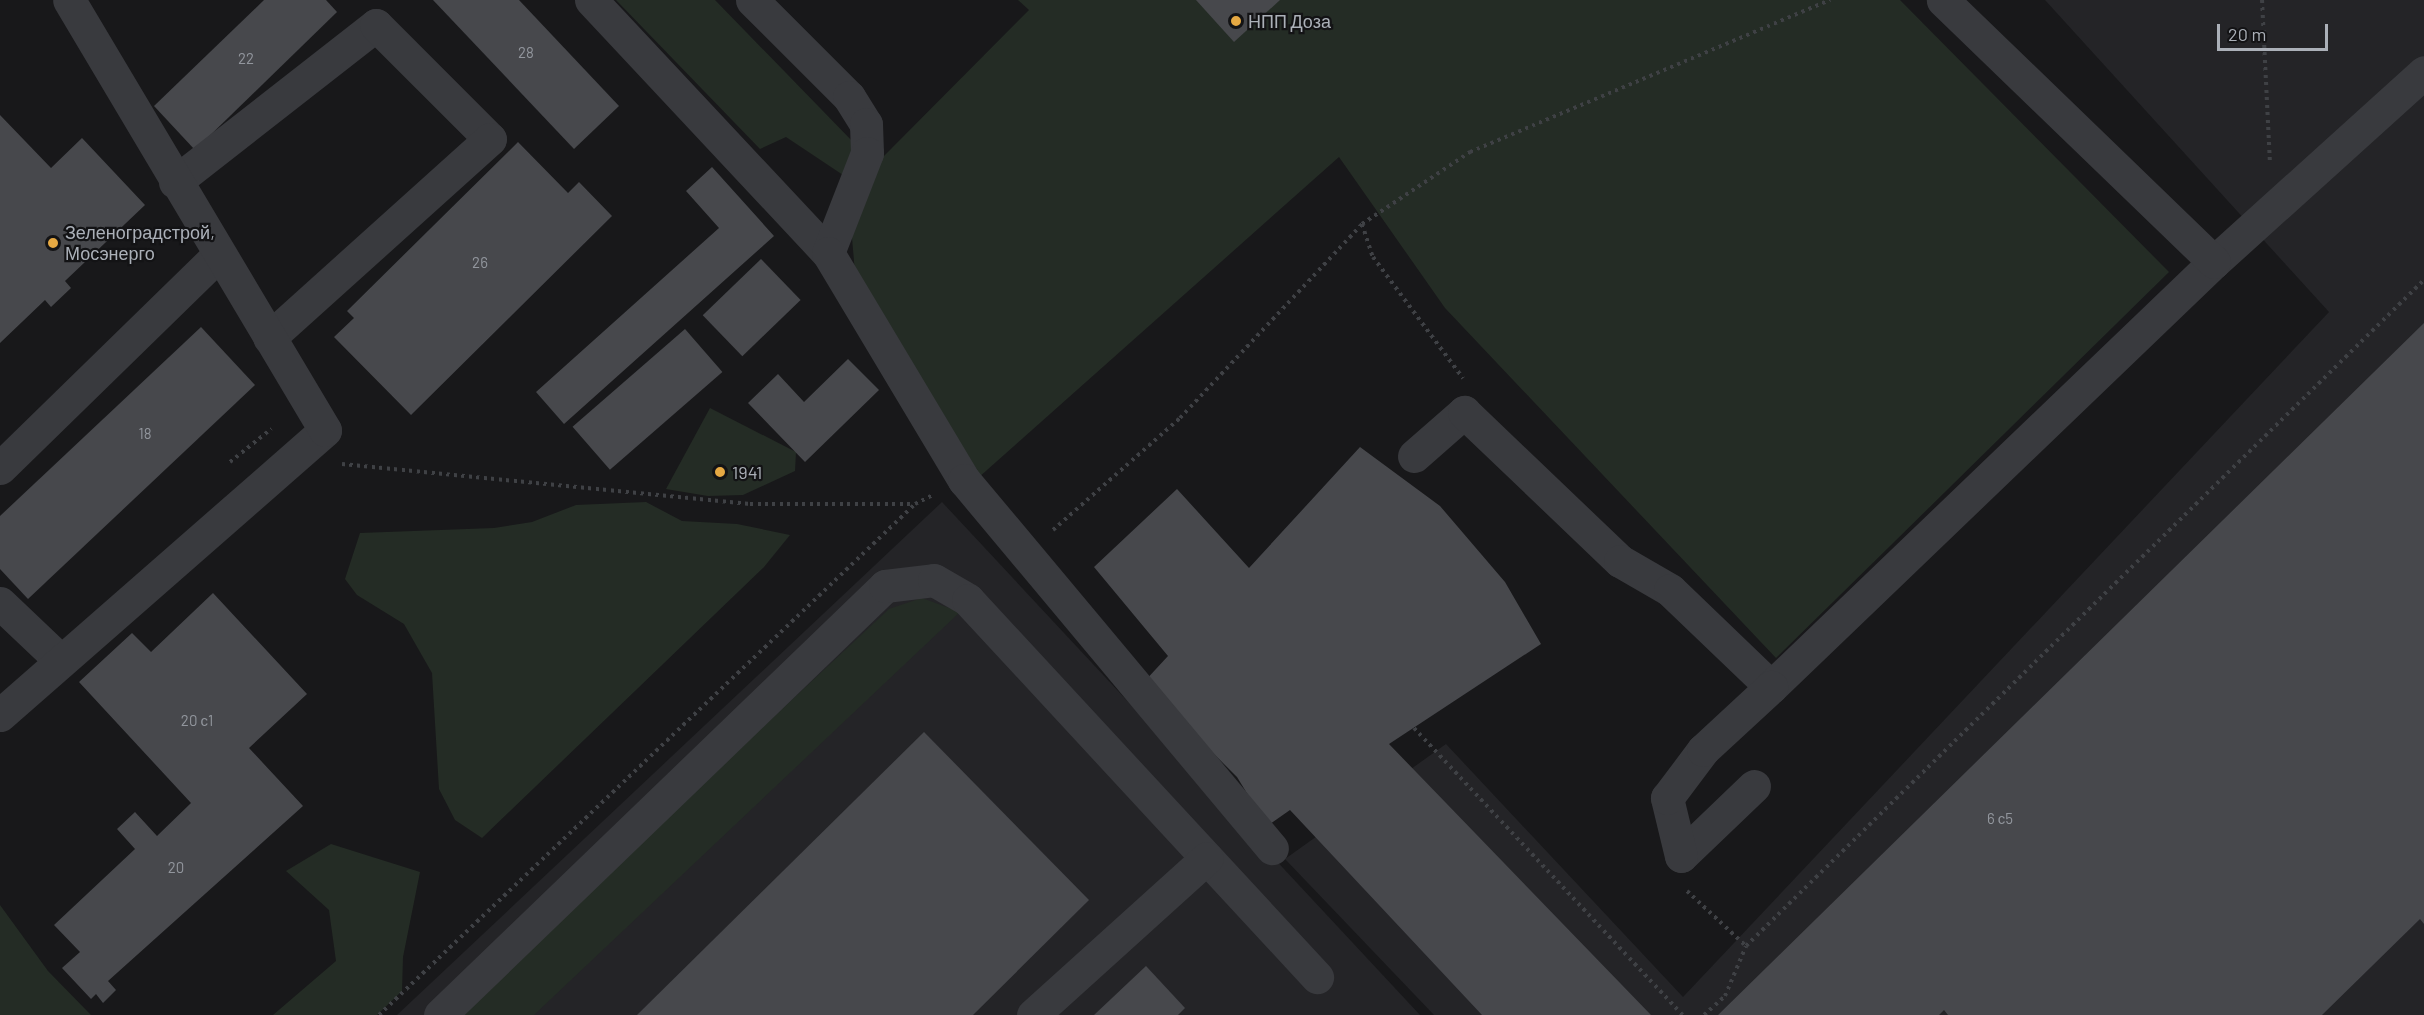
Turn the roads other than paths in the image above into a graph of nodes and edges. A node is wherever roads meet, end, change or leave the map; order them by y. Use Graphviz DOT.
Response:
graph roads {
  1 [pos="69,0"];
  2 [pos="591,0"];
  3 [pos="752,0"];
  4 [pos="1943,0"];
  5 [pos="2424,72"];
  6 [pos="175,182"];
  7 [pos="828,253"];
  8 [pos="219,254"];
  9 [pos="2214,262"];
  10 [pos="269,338"];
  11 [pos="1414,456"];
  12 [pos="0,468"];
  13 [pos="0,603"];
  14 [pos="60,660"];
  15 [pos="1771,687"];
  16 [pos="0,715"];
  17 [pos="1754,786"];
  18 [pos="1272,848"];
  19 [pos="1207,858"];
  20 [pos="1317,977"];
  21 [pos="440,1015"];
  22 [pos="1033,1015"];
  1 -- 6 [label="lane"];
  2 -- 7 [label="lane"];
  3 -- 7 [label="lane"];
  4 -- 9 [label="lane"];
  5 -- 9 [label="lane"];
  6 -- 8 [label="lane"];
  6 -- 10 [label="lane"];
  7 -- 18 [label="lane"];
  8 -- 10 [label="lane"];
  8 -- 12 [label="lane"];
  9 -- 15 [label="lane"];
  10 -- 14 [label="lane"];
  11 -- 15 [label="lane"];
  13 -- 14 [label="lane"];
  14 -- 16 [label="lane"];
  15 -- 17 [label="lane"];
  19 -- 20 [label="lane"];
  19 -- 21 [label="lane"];
  19 -- 22 [label="lane"];
}
